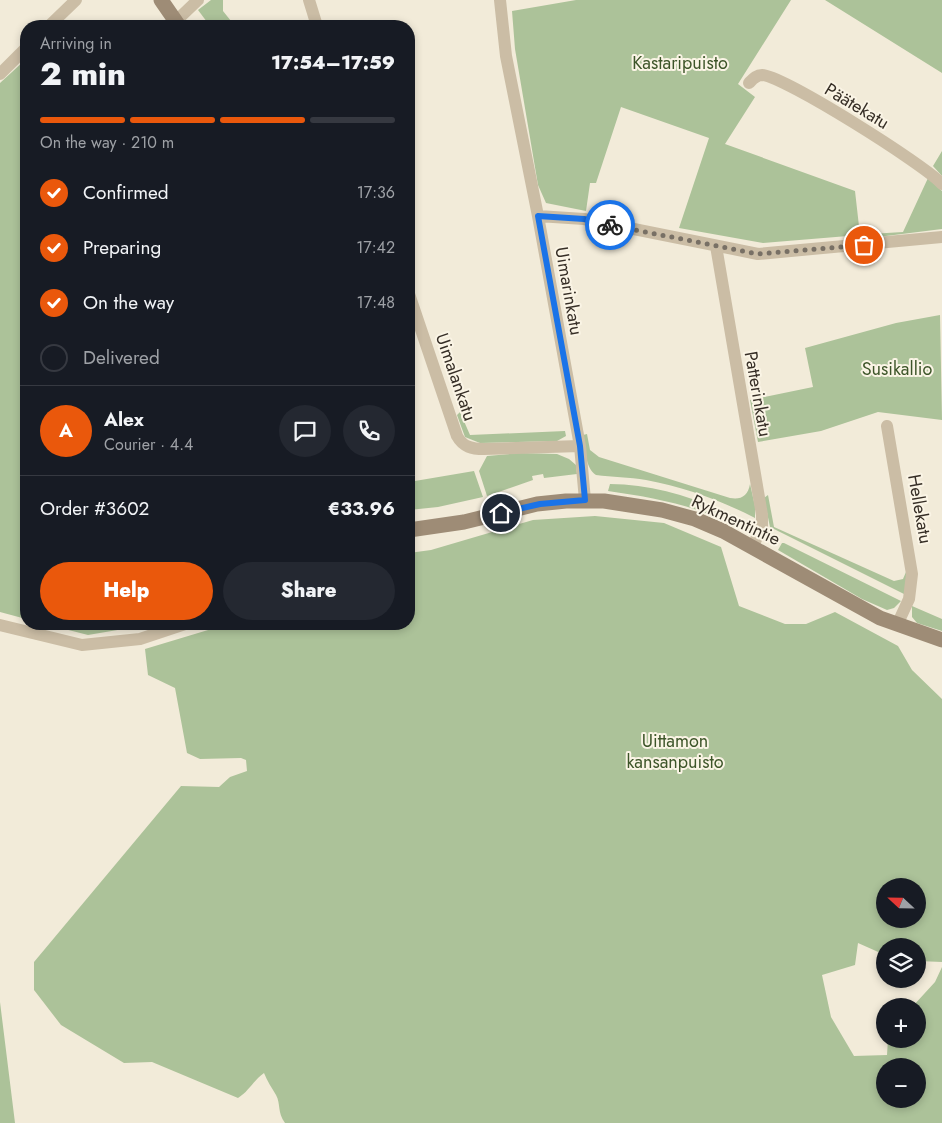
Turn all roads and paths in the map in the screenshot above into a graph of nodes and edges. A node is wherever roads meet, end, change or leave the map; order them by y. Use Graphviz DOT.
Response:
graph roads {
  1 [pos="76,0"];
  2 [pos="161,0"];
  3 [pos="198,0"];
  4 [pos="309,0"];
  5 [pos="500,0"];
  6 [pos="55,20"];
  7 [pos="175,20"];
  8 [pos="181,20"];
  9 [pos="315,20"];
  10 [pos="20,54"];
  11 [pos="0,74"];
  12 [pos="749,83"];
  13 [pos="942,184"];
  14 [pos="538,216"];
  15 [pos="942,237"];
  16 [pos="716,246"];
  17 [pos="415,311"];
  18 [pos="887,426"];
  19 [pos="580,446"];
  20 [pos="585,500"];
  21 [pos="415,529"];
  22 [pos="753,546"];
  23 [pos="0,625"];
  24 [pos="897,625"];
  25 [pos="20,630"];
  26 [pos="20,630"];
  27 [pos="167,630"];
  28 [pos="942,640"];
  1 -- 6 [label="street"];
  2 -- 7 [label="street"];
  3 -- 8 [label="street"];
  4 -- 9 [label="street"];
  5 -- 14 [label="street, Uimarinkatu"];
  10 -- 11 [label="street"];
  12 -- 13 [label="street, Päätekatu"];
  14 -- 16 [label="street"];
  14 -- 19 [label="street, Uimarinkatu"];
  15 -- 16 [label="street"];
  16 -- 22 [label="street, Patterinkatu"];
  17 -- 19 [label="street, Uimalankatu"];
  18 -- 24 [label="street, Hellekatu"];
  19 -- 20 [label="street, Uimarinkatu"];
  20 -- 21 [label="street, Rykmentintie"];
  20 -- 22 [label="street, Rykmentintie"];
  22 -- 24 [label="street, Rykmentintie"];
  23 -- 26 [label="street"];
  24 -- 28 [label="street, Rykmentintie"];
  25 -- 27 [label="street"];
}
